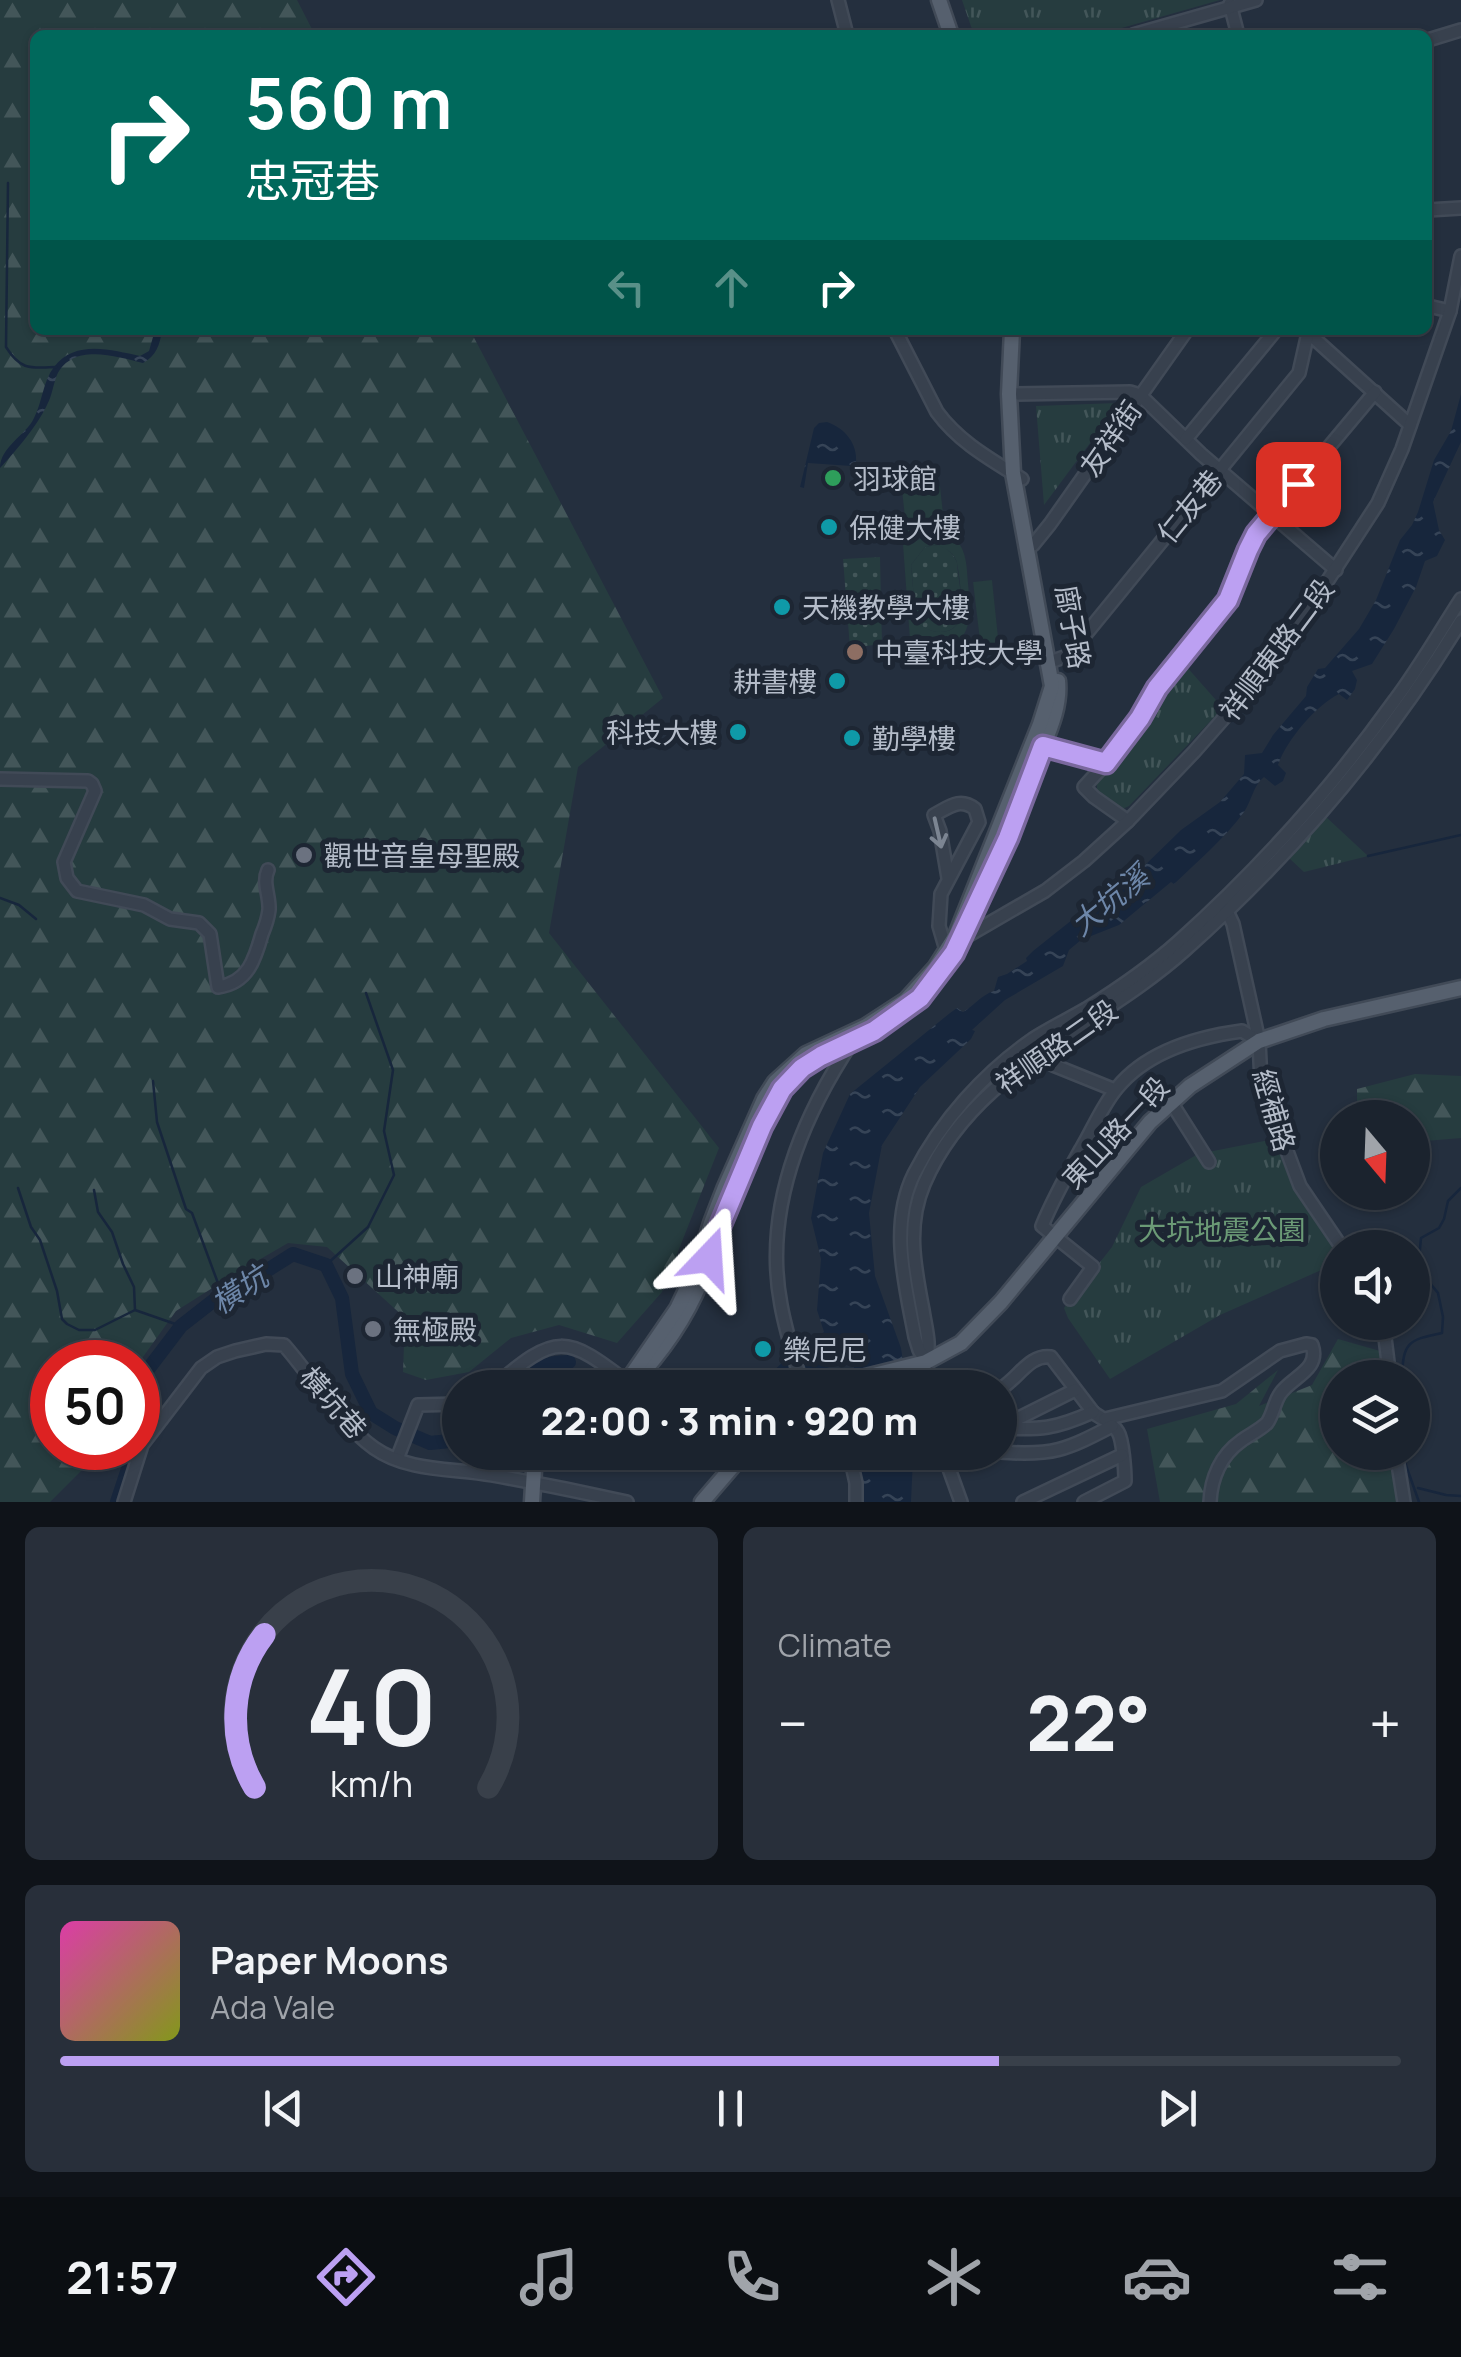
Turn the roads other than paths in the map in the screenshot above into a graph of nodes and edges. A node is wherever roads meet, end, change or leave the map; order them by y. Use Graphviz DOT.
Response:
graph roads {
  1 [pos="838,0"];
  2 [pos="943,0"];
  3 [pos="1256,0"];
  4 [pos="1230,4"];
  5 [pos="846,30"];
  6 [pos="953,30"];
  7 [pos="1148,30"];
  8 [pos="1237,30"];
  9 [pos="1461,30"];
  10 [pos="1432,39"];
  11 [pos="1461,208"];
  12 [pos="1432,210"];
  13 [pos="1461,256"];
  14 [pos="1432,307"];
  15 [pos="1450,311"];
  16 [pos="898,335"];
  17 [pos="1012,335"];
  18 [pos="1020,335"];
  19 [pos="1183,335"];
  20 [pos="1272,335"];
  21 [pos="1305,335"];
  22 [pos="1310,335"];
  23 [pos="1374,392"];
  24 [pos="1014,394"];
  25 [pos="1140,395"];
  26 [pos="1410,425"];
  27 [pos="1186,439"];
  28 [pos="1219,470"];
  29 [pos="1017,476"];
  30 [pos="1273,515"];
  31 [pos="1033,545"];
  32 [pos="1336,570"];
  33 [pos="1461,599"];
  34 [pos="1461,622"];
  35 [pos="1051,662"];
  36 [pos="1043,746"];
  37 [pos="1106,763"];
  38 [pos="0,779"];
  39 [pos="1128,821"];
  40 [pos="268,870"];
  41 [pos="948,878"];
  42 [pos="1224,906"];
  43 [pos="959,937"];
  44 [pos="950,952"];
  45 [pos="1461,988"];
  46 [pos="1259,1041"];
  47 [pos="852,1042"];
  48 [pos="1042,1050"];
  49 [pos="1115,1090"];
  50 [pos="1171,1102"];
  51 [pos="1208,1162"];
  52 [pos="1330,1230"];
  53 [pos="1054,1238"];
  54 [pos="1070,1300"];
  55 [pos="918,1364"];
  56 [pos="515,1370"];
  57 [pos="608,1370"];
  58 [pos="637,1370"];
  59 [pos="642,1370"];
  60 [pos="798,1370"];
  61 [pos="894,1370"];
  62 [pos="921,1370"];
  63 [pos="1017,1377"];
  64 [pos="1075,1390"];
  65 [pos="442,1404"];
  66 [pos="1017,1419"];
  67 [pos="1103,1419"];
  68 [pos="1017,1429"];
  69 [pos="1017,1453"];
  70 [pos="1122,1455"];
  71 [pos="397,1459"];
  72 [pos="536,1470"];
  73 [pos="541,1470"];
  74 [pos="730,1470"];
  75 [pos="853,1470"];
  76 [pos="949,1470"];
  77 [pos="1399,1470"];
  78 [pos="532,1484"];
  79 [pos="124,1502"];
  80 [pos="532,1502"];
  81 [pos="626,1502"];
  82 [pos="702,1502"];
  83 [pos="856,1502"];
  84 [pos="961,1502"];
  85 [pos="1022,1502"];
  86 [pos="1084,1502"];
  87 [pos="1210,1502"];
  88 [pos="1404,1502"];
  1 -- 5 [label="street"];
  2 -- 6 [label="main road"];
  3 -- 4 [label="street"];
  4 -- 7 [label="street"];
  4 -- 8 [label="street"];
  9 -- 10 [label="street"];
  11 -- 12 [label="street"];
  13 -- 15 [label="street, 祥順東路二段"];
  14 -- 15 [label="street"];
  15 -- 26 [label="street, 祥順東路二段"];
  16 -- 29 [label="street"];
  17 -- 24 [label="main road, 廍子路"];
  18 -- 24 [label="main road, 廍子路"];
  19 -- 25 [label="street, 友祥街"];
  20 -- 27 [label="street"];
  21 -- 28 [label="street, 仁友巷"];
  22 -- 23 [label="street"];
  23 -- 26 [label="street"];
  23 -- 30 [label="street"];
  24 -- 25 [label="street"];
  24 -- 29 [label="main road, 廍子路"];
  25 -- 27 [label="street"];
  25 -- 31 [label="street, 友祥街"];
  26 -- 32 [label="street, 祥順東路二段"];
  27 -- 28 [label="street"];
  28 -- 30 [label="street"];
  28 -- 35 [label="street, 仁友巷"];
  29 -- 31 [label="main road, 廍子路"];
  29 -- 35 [label="main road, 廍子路"];
  30 -- 32 [label="street"];
  30 -- 37 [label="street"];
  31 -- 35 [label="main road, 廍子路"];
  32 -- 39 [label="street, 祥順東路二段"];
  33 -- 42 [label="street, 祥順路二段"];
  34 -- 42 [label="street, 祥順路二段"];
  35 -- 36 [label="main road, 廍子路"];
  35 -- 43 [label="main road, 廍子路"];
  36 -- 37 [label="street"];
  36 -- 43 [label="main road, 廍子路"];
  37 -- 39 [label="street"];
  38 -- 40 [label="street"];
  39 -- 43 [label="street, 祥順東路二段"];
  41 -- 41 [label="street, one-way"];
  41 -- 44 [label="street"];
  42 -- 46 [label="street, 經補路"];
  42 -- 48 [label="street, 祥順路二段"];
  42 -- 55 [label="street, 祥順路二段"];
  43 -- 44 [label="main road, 廍子路"];
  44 -- 47 [label="main road, 廍子路"];
  44 -- 58 [label="main road, 廍子路"];
  45 -- 46 [label="main road, 東山路一段"];
  46 -- 49 [label="street"];
  46 -- 50 [label="main road, 東山路一段"];
  46 -- 52 [label="street, 經補路"];
  47 -- 59 [label="main road, 廍子路"];
  47 -- 60 [label="street"];
  48 -- 49 [label="street"];
  48 -- 55 [label="street, 祥順路二段"];
  49 -- 53 [label="street"];
  50 -- 51 [label="street"];
  50 -- 53 [label="main road, 東山路一段"];
  53 -- 54 [label="street"];
  53 -- 55 [label="main road, 東山路一段"];
  55 -- 61 [label="main road, 東山路一段"];
  55 -- 62 [label="street"];
  56 -- 57 [label="street"];
  63 -- 64 [label="street"];
  64 -- 66 [label="street"];
  64 -- 67 [label="street"];
  65 -- 71 [label="street"];
  67 -- 68 [label="street"];
  67 -- 69 [label="street"];
  67 -- 70 [label="street"];
  67 -- 87 [label="street"];
  70 -- 85 [label="street"];
  70 -- 86 [label="street"];
  71 -- 78 [label="street, 橫坑巷"];
  71 -- 79 [label="street, 橫坑巷"];
  72 -- 78 [label="main road"];
  73 -- 78 [label="main road"];
  74 -- 82 [label="main road"];
  75 -- 83 [label="street"];
  76 -- 84 [label="street"];
  77 -- 88 [label="street"];
  78 -- 80 [label="main road"];
  78 -- 81 [label="street, 橫坑巷"];
}
